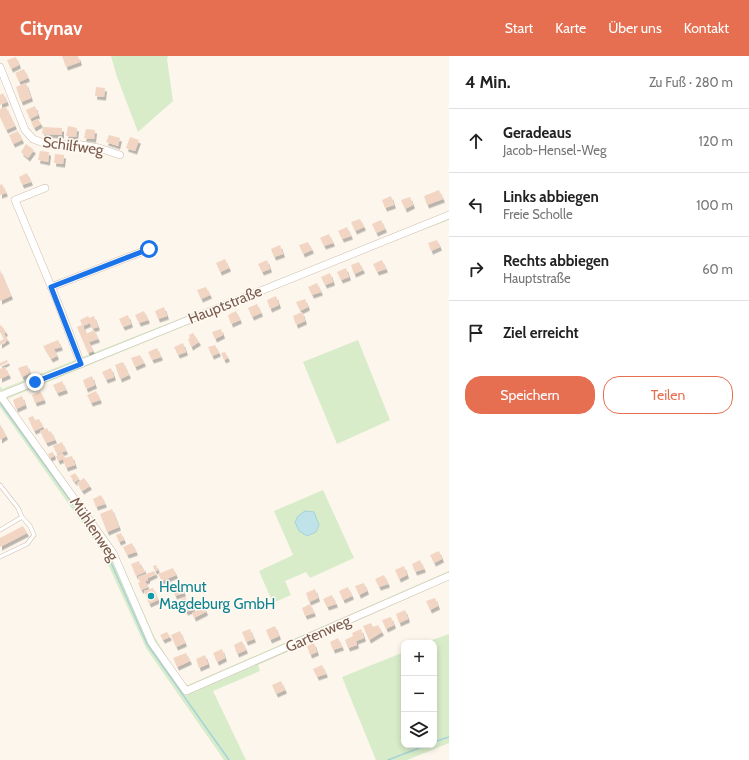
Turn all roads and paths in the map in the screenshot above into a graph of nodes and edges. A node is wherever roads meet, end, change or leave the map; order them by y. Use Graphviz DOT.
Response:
graph roads {
  1 [pos="0,67"];
  2 [pos="120,155"];
  3 [pos="45,188"];
  4 [pos="449,215"];
  5 [pos="149,249"];
  6 [pos="51,287"];
  7 [pos="81,364"];
  8 [pos="0,396"];
  9 [pos="0,485"];
  10 [pos="22,517"];
  11 [pos="0,530"];
  12 [pos="0,558"];
  13 [pos="449,576"];
  14 [pos="186,691"];
  1 -- 2 [label="street, Schilfweg"];
  3 -- 6 [label="street"];
  4 -- 7 [label="street, Hauptstraße"];
  5 -- 6 [label="street"];
  6 -- 7 [label="street"];
  7 -- 8 [label="street, Hauptstraße"];
  8 -- 14 [label="street, Mühlenweg"];
  9 -- 10 [label="lane"];
  10 -- 11 [label="lane"];
  10 -- 12 [label="lane"];
  13 -- 14 [label="street, Gartenweg"];
}
